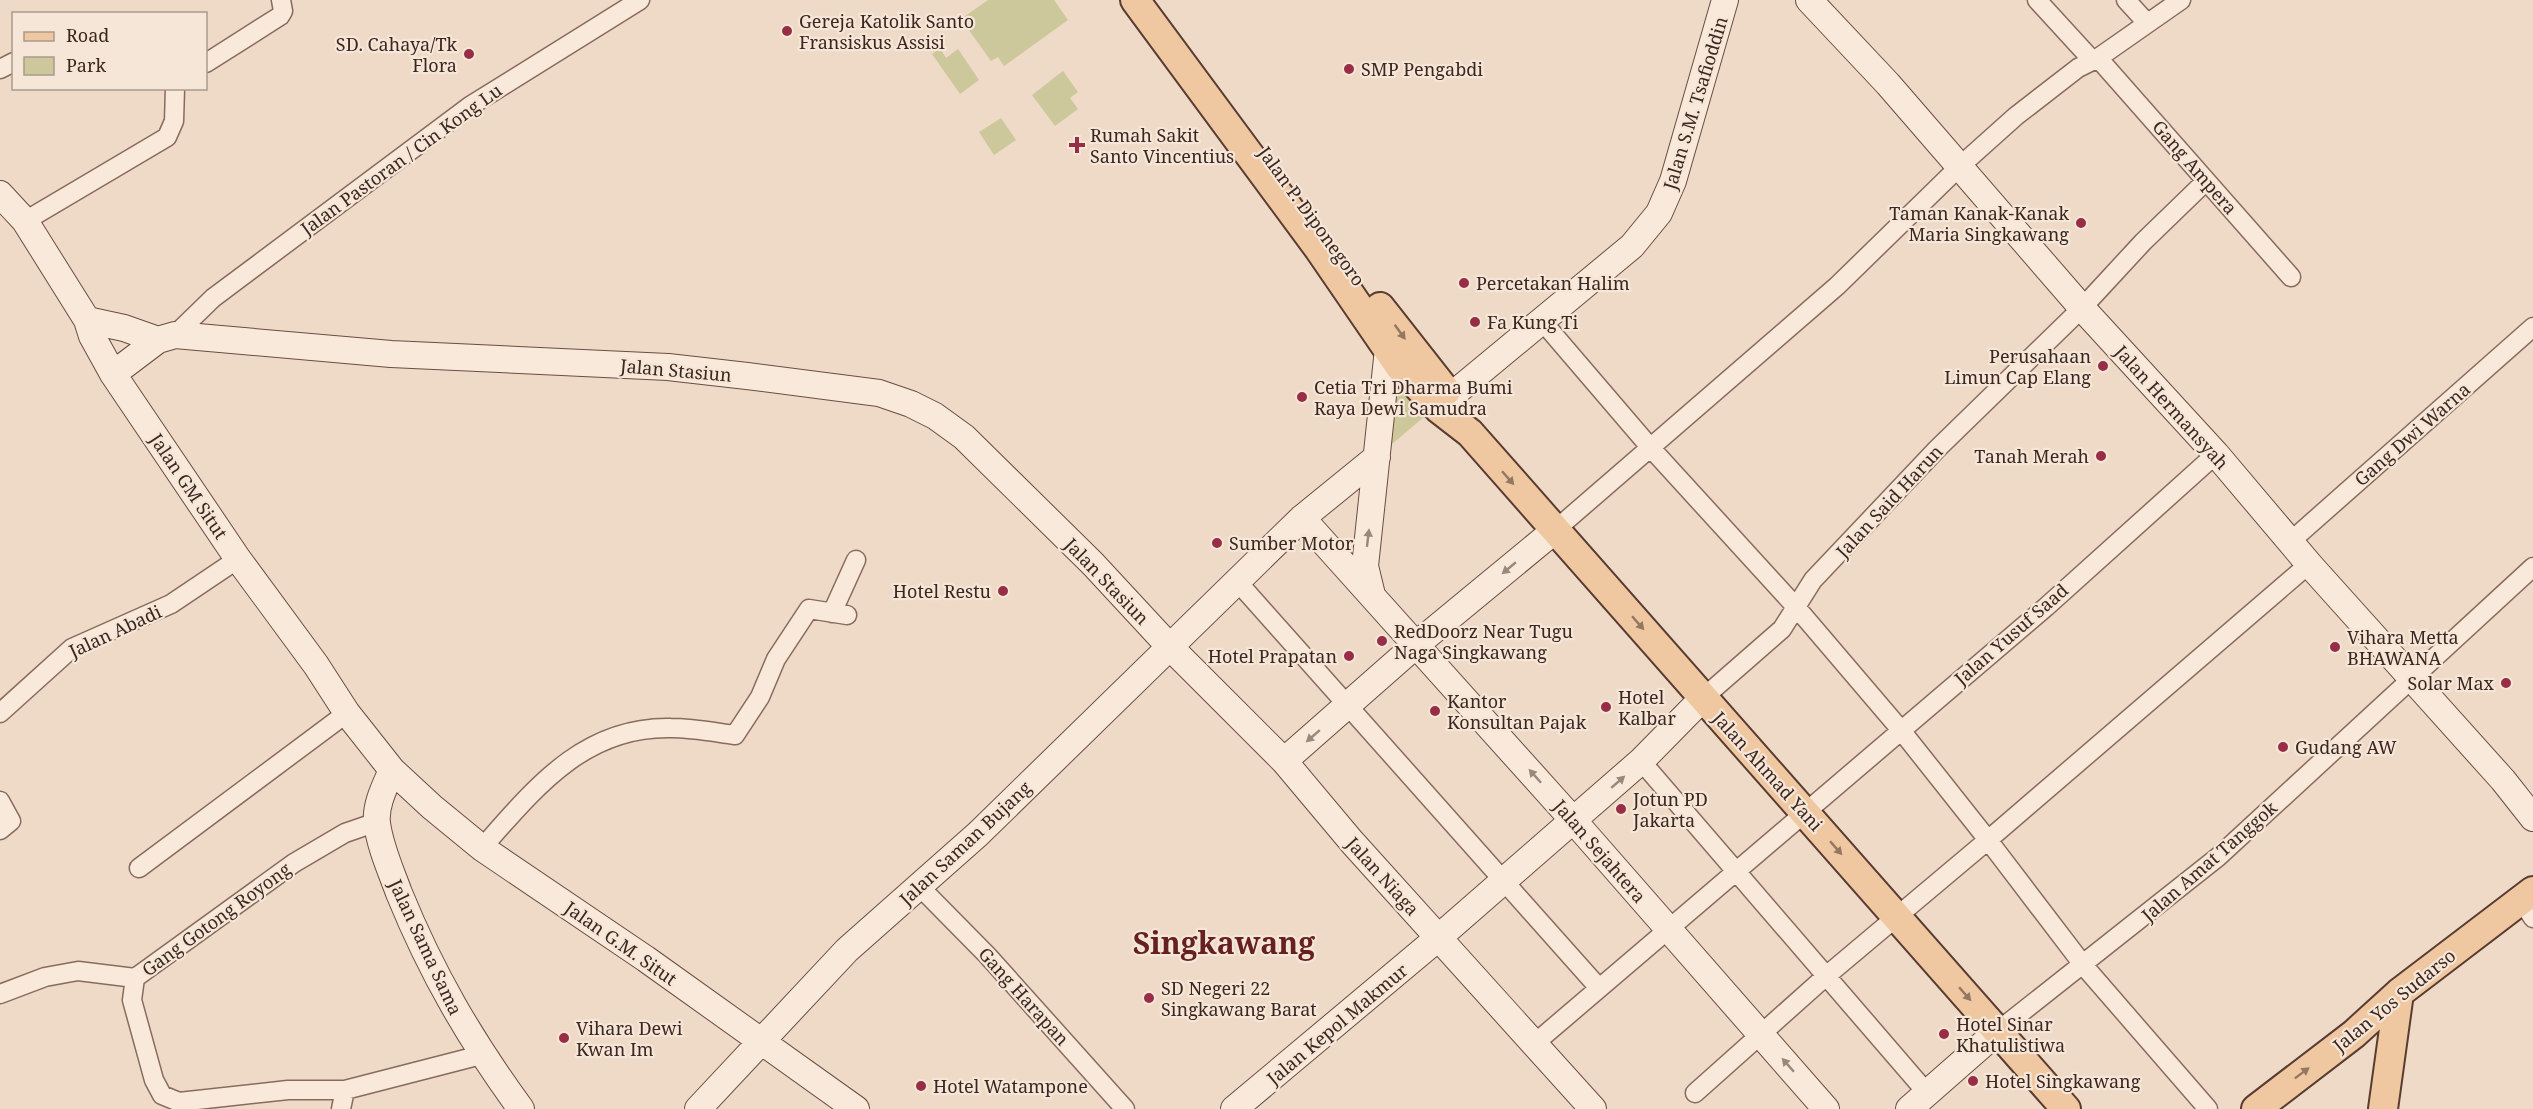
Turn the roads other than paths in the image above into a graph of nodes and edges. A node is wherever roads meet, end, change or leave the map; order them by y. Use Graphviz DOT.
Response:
graph roads {
  1 [pos="281,0"];
  2 [pos="640,0"];
  3 [pos="1136,0"];
  4 [pos="1151,0"];
  5 [pos="2037,0"];
  6 [pos="2126,0"];
  7 [pos="2181,0"];
  8 [pos="1727,1"];
  9 [pos="1813,2"];
  10 [pos="2147,23"];
  11 [pos="2095,59"];
  12 [pos="207,62"];
  13 [pos="175,90"];
  14 [pos="1959,166"];
  15 [pos="2206,181"];
  16 [pos="2,201"];
  17 [pos="25,221"];
  18 [pos="2291,277"];
  19 [pos="2082,308"];
  20 [pos="87,320"];
  21 [pos="1542,321"];
  22 [pos="2533,327"];
  23 [pos="167,338"];
  24 [pos="1388,349"];
  25 [pos="112,374"];
  26 [pos="1450,396"];
  27 [pos="1470,433"];
  28 [pos="1649,446"];
  29 [pos="2216,454"];
  30 [pos="1377,457"];
  31 [pos="1302,518"];
  32 [pos="1554,531"];
  33 [pos="2291,541"];
  34 [pos="238,559"];
  35 [pos="856,560"];
  36 [pos="2309,564"];
  37 [pos="2533,567"];
  38 [pos="1236,580"];
  39 [pos="1372,596"];
  40 [pos="1796,607"];
  41 [pos="1417,644"];
  42 [pos="1169,646"];
  43 [pos="2410,678"];
  44 [pos="1703,698"];
  45 [pos="1348,706"];
  46 [pos="0,713"];
  47 [pos="347,713"];
  48 [pos="1900,729"];
  49 [pos="1284,761"];
  50 [pos="1641,762"];
  51 [pos="392,771"];
  52 [pos="0,801"];
  53 [pos="1804,811"];
  54 [pos="2533,818"];
  55 [pos="1573,820"];
  56 [pos="377,822"];
  57 [pos="6,825"];
  58 [pos="1988,840"];
  59 [pos="482,848"];
  60 [pos="139,868"];
  61 [pos="1735,872"];
  62 [pos="1504,880"];
  63 [pos="919,886"];
  64 [pos="2529,903"];
  65 [pos="1897,917"];
  66 [pos="1668,928"];
  67 [pos="1438,938"];
  68 [pos="2084,966"];
  69 [pos="1825,977"];
  70 [pos="135,978"];
  71 [pos="1599,988"];
  72 [pos="2399,993"];
  73 [pos="0,994"];
  74 [pos="1998,1031"];
  75 [pos="1760,1033"];
  76 [pos="2354,1034"];
  77 [pos="761,1040"];
  78 [pos="1534,1044"];
  79 [pos="481,1054"];
  80 [pos="2389,1064"];
  81 [pos="345,1090"];
  82 [pos="1695,1093"];
  83 [pos="1923,1102"];
  84 [pos="341,1109"];
  85 [pos="521,1109"];
  86 [pos="699,1109"];
  87 [pos="856,1109"];
  88 [pos="1125,1109"];
  89 [pos="1234,1109"];
  90 [pos="1593,1109"];
  91 [pos="1826,1109"];
  92 [pos="2066,1109"];
  93 [pos="2208,1109"];
  94 [pos="2256,1109"];
  95 [pos="2383,1109"];
  1 -- 12 [label="street"];
  2 -- 23 [label="street, Jalan Pastoran / Cin Kong Lu"];
  3 -- 24 [label="main road, Jalan P. Diponegoro"];
  4 -- 26 [label="main road, Jalan P. Diponegoro, one-way"];
  5 -- 11 [label="street, Gang Ampera"];
  6 -- 10 [label="street"];
  7 -- 10 [label="street"];
  8 -- 21 [label="street, Jalan S.M. Tsafioddin"];
  9 -- 14 [label="street, Jalan Hermansyah"];
  10 -- 11 [label="street"];
  11 -- 14 [label="street"];
  11 -- 15 [label="street, Gang Ampera"];
  13 -- 17 [label="street"];
  14 -- 19 [label="street, Jalan Hermansyah"];
  14 -- 28 [label="street"];
  15 -- 18 [label="street, Gang Ampera"];
  15 -- 19 [label="street, Jalan Said Harun"];
  16 -- 17 [label="street, Jalan GM Situt"];
  17 -- 20 [label="street, Jalan GM Situt"];
  19 -- 29 [label="street, Jalan Hermansyah"];
  19 -- 40 [label="street, Jalan Said Harun"];
  20 -- 23 [label="street, Jalan Stasiun"];
  20 -- 25 [label="street, Jalan GM Situt"];
  21 -- 26 [label="street, Jalan S.M. Tsafioddin"];
  21 -- 28 [label="street"];
  22 -- 33 [label="street, Gang Dwi Warna"];
  23 -- 25 [label="street"];
  23 -- 42 [label="street, Jalan Stasiun"];
  24 -- 27 [label="main road, Jalan P. Diponegoro"];
  24 -- 30 [label="street"];
  25 -- 34 [label="street, Jalan GM Situt"];
  26 -- 27 [label="main road, Jalan P. Diponegoro"];
  27 -- 32 [label="main road, Jalan Ahmad Yani, one-way"];
  28 -- 32 [label="street"];
  28 -- 40 [label="street"];
  29 -- 33 [label="street, Jalan Hermansyah"];
  29 -- 48 [label="street, Jalan Yusuf Saad"];
  30 -- 31 [label="street, Jalan Saman Bujang"];
  39 -- 30 [label="street, one-way"];
  31 -- 38 [label="street, Jalan Saman Bujang"];
  31 -- 39 [label="street, Jalan Sejahtera"];
  32 -- 41 [label="street, one-way"];
  32 -- 44 [label="main road, Jalan Ahmad Yani, one-way"];
  33 -- 36 [label="street, Jalan Hermansyah"];
  34 -- 46 [label="street, Jalan Abadi"];
  34 -- 47 [label="street, Jalan GM Situt"];
  35 -- 59 [label="street"];
  36 -- 43 [label="street, Jalan Hermansyah"];
  36 -- 58 [label="street"];
  37 -- 43 [label="street, Jalan Amat Tanggok"];
  38 -- 42 [label="street, Jalan Saman Bujang"];
  38 -- 45 [label="street"];
  39 -- 41 [label="street, Jalan Sejahtera"];
  40 -- 44 [label="street, Jalan Said Harun"];
  40 -- 48 [label="street"];
  41 -- 45 [label="street"];
  55 -- 41 [label="street, Jalan Sejahtera, one-way"];
  42 -- 49 [label="street, Jalan Niaga"];
  42 -- 63 [label="street, Jalan Saman Bujang"];
  43 -- 54 [label="street, Jalan Hermansyah"];
  43 -- 68 [label="street, Jalan Amat Tanggok"];
  44 -- 50 [label="street, Jalan Kepol Makmur"];
  44 -- 53 [label="main road, Jalan Ahmad Yani"];
  45 -- 49 [label="street, one-way"];
  45 -- 62 [label="street"];
  47 -- 51 [label="street, Jalan GM Situt"];
  47 -- 60 [label="street"];
  48 -- 53 [label="street, Jalan Yusuf Saad"];
  48 -- 58 [label="street"];
  49 -- 67 [label="street, Jalan Niaga"];
  55 -- 50 [label="street, Jalan Kepol Makmur, one-way"];
  50 -- 61 [label="street"];
  51 -- 56 [label="street, Jalan Sama Sama"];
  51 -- 59 [label="street, Jalan G.M. Situt"];
  52 -- 57 [label="street"];
  53 -- 61 [label="street, Jalan Yusuf Saad"];
  53 -- 65 [label="main road, Jalan Ahmad Yani, one-way"];
  55 -- 62 [label="street, Jalan Kepol Makmur"];
  55 -- 66 [label="street, Jalan Sejahtera"];
  56 -- 70 [label="street, Gang Gotong Royong"];
  56 -- 79 [label="street, Jalan Sama Sama"];
  58 -- 65 [label="street"];
  58 -- 68 [label="street"];
  59 -- 77 [label="street, Jalan G.M. Situt"];
  61 -- 66 [label="street, Jalan Yusuf Saad"];
  61 -- 69 [label="street"];
  62 -- 67 [label="street, Jalan Kepol Makmur"];
  62 -- 71 [label="street"];
  63 -- 77 [label="street, Jalan Saman Bujang"];
  63 -- 88 [label="street, Gang Harapan"];
  64 -- 72 [label="main road, Jalan Yos Sudarso"];
  65 -- 69 [label="street"];
  65 -- 74 [label="main road, Jalan Ahmad Yani, one-way"];
  66 -- 71 [label="street, Jalan Yusuf Saad"];
  66 -- 75 [label="street, Jalan Sejahtera"];
  67 -- 78 [label="street, Jalan Niaga"];
  67 -- 89 [label="street, Jalan Kepol Makmur"];
  68 -- 74 [label="street, Jalan Amat Tanggok"];
  68 -- 93 [label="street"];
  69 -- 75 [label="street"];
  69 -- 83 [label="street"];
  70 -- 73 [label="street"];
  70 -- 81 [label="street, Gang Gotong Royong"];
  71 -- 78 [label="street, Jalan Yusuf Saad"];
  72 -- 76 [label="main road, Jalan Yos Sudarso"];
  72 -- 80 [label="main road"];
  74 -- 83 [label="street"];
  74 -- 92 [label="main road, Jalan Ahmad Yani"];
  75 -- 82 [label="street"];
  91 -- 75 [label="street, Jalan Sejahtera, one-way"];
  76 -- 80 [label="main road"];
  94 -- 76 [label="main road, Jalan Yos Sudarso, one-way"];
  77 -- 86 [label="street, Jalan Saman Bujang"];
  77 -- 87 [label="street, Jalan G.M. Situt"];
  78 -- 90 [label="street, Jalan Niaga"];
  79 -- 81 [label="street, Gang Gotong Royong"];
  79 -- 85 [label="street, Jalan Sama Sama"];
  80 -- 95 [label="main road"];
  81 -- 84 [label="street"];
}
